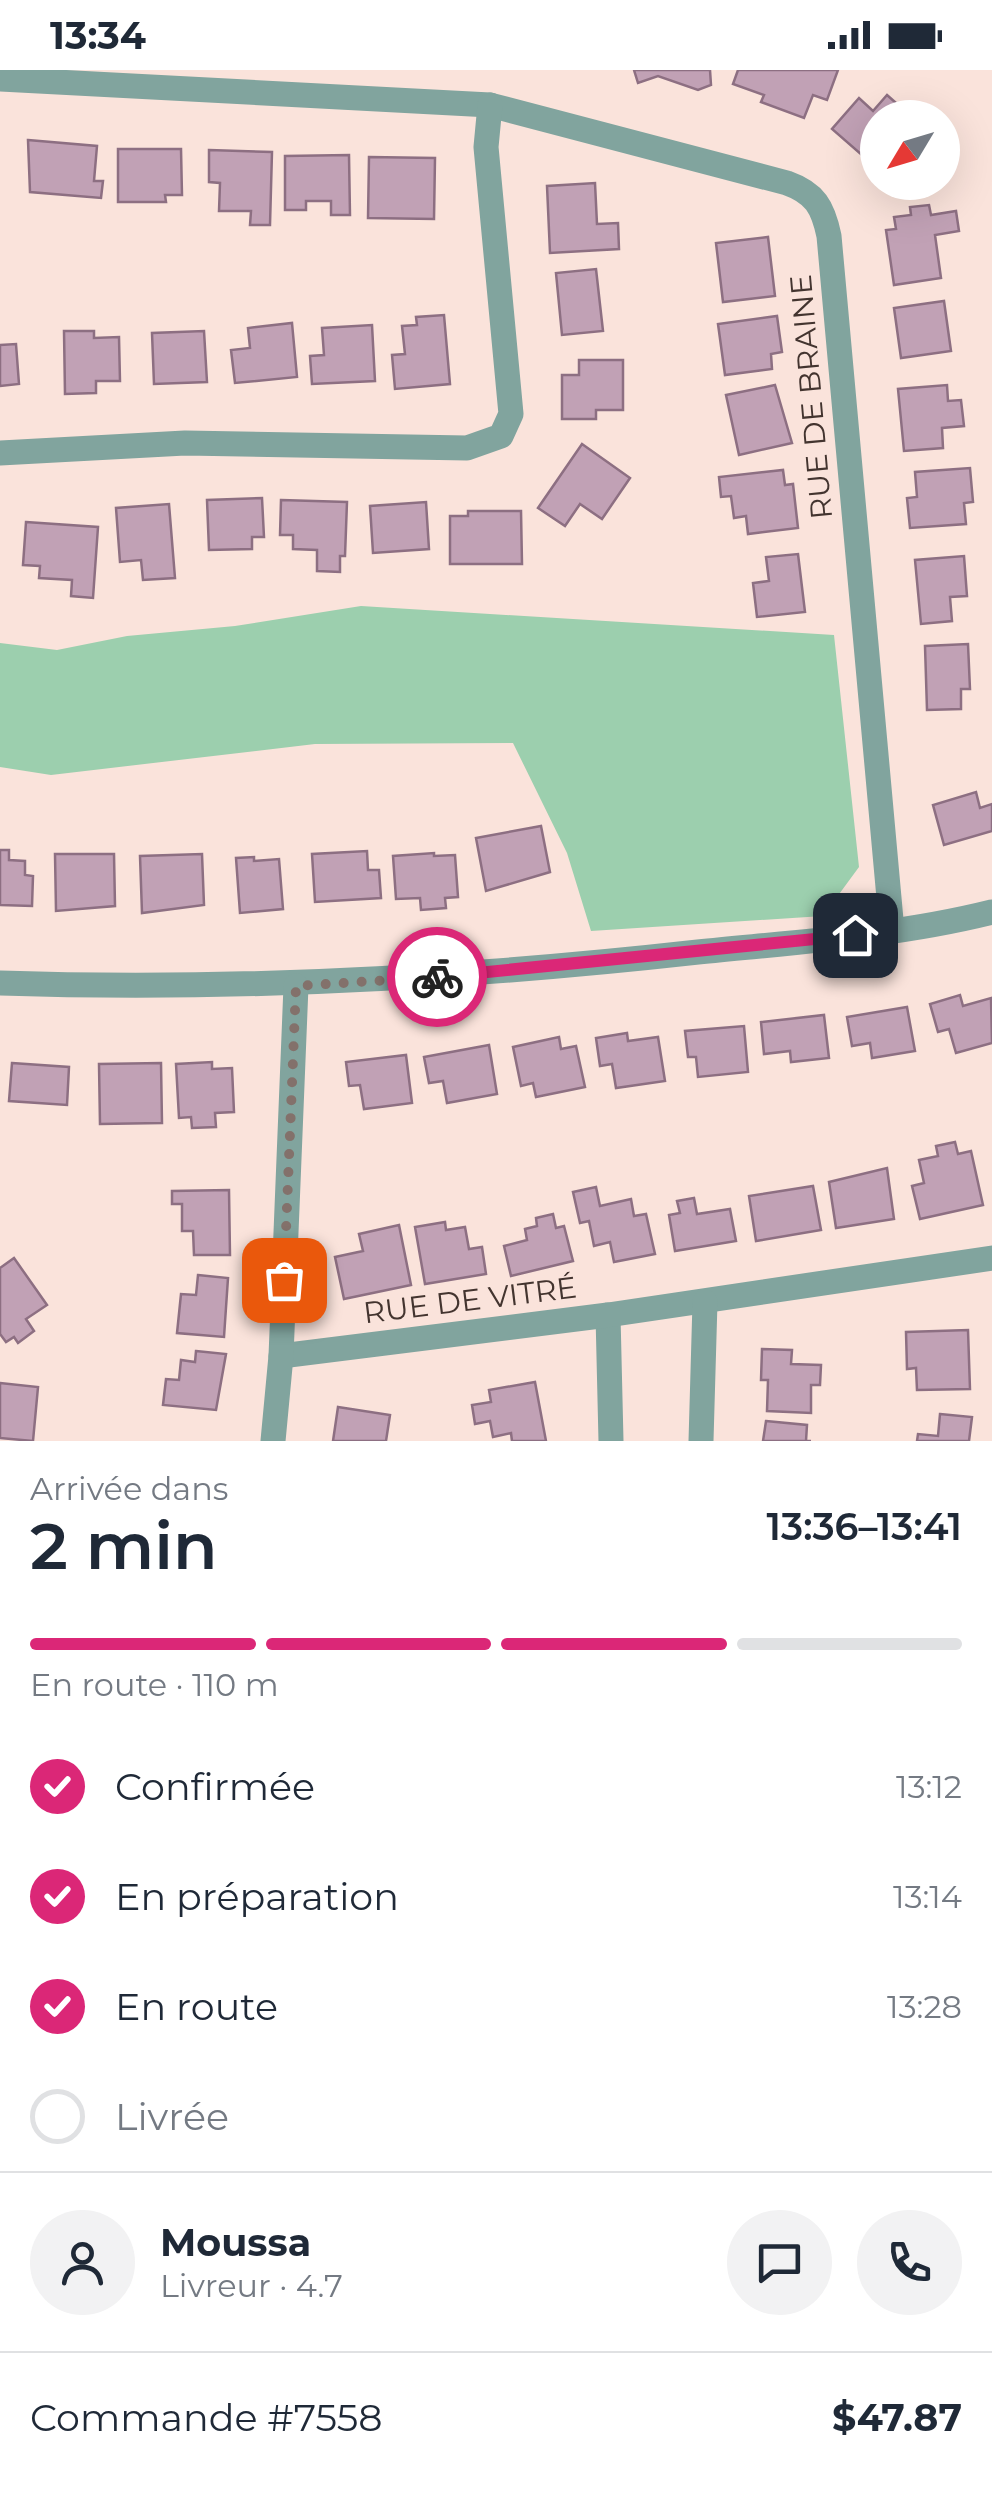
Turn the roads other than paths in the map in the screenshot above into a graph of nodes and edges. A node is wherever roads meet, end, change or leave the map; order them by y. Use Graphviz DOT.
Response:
graph roads {
  1 [pos="0,78"];
  2 [pos="490,105"];
  3 [pos="0,454"];
  4 [pos="992,912"];
  5 [pos="892,931"];
  6 [pos="0,983"];
  7 [pos="296,986"];
  8 [pos="992,1258"];
  9 [pos="704,1302"];
  10 [pos="608,1315"];
  11 [pos="280,1356"];
  12 [pos="272,1441"];
  13 [pos="611,1441"];
  14 [pos="701,1441"];
  1 -- 2 [label="street, RUE DE BRAINE"];
  2 -- 3 [label="street"];
  2 -- 5 [label="street, RUE DE BRAINE"];
  4 -- 5 [label="street"];
  5 -- 7 [label="street"];
  6 -- 7 [label="street"];
  7 -- 11 [label="street"];
  8 -- 9 [label="street, RUE DE VITRÉ"];
  9 -- 10 [label="street, RUE DE VITRÉ"];
  9 -- 14 [label="street"];
  10 -- 11 [label="street, RUE DE VITRÉ"];
  10 -- 13 [label="street, RUE DE VITRÉ"];
  11 -- 12 [label="street"];
}
